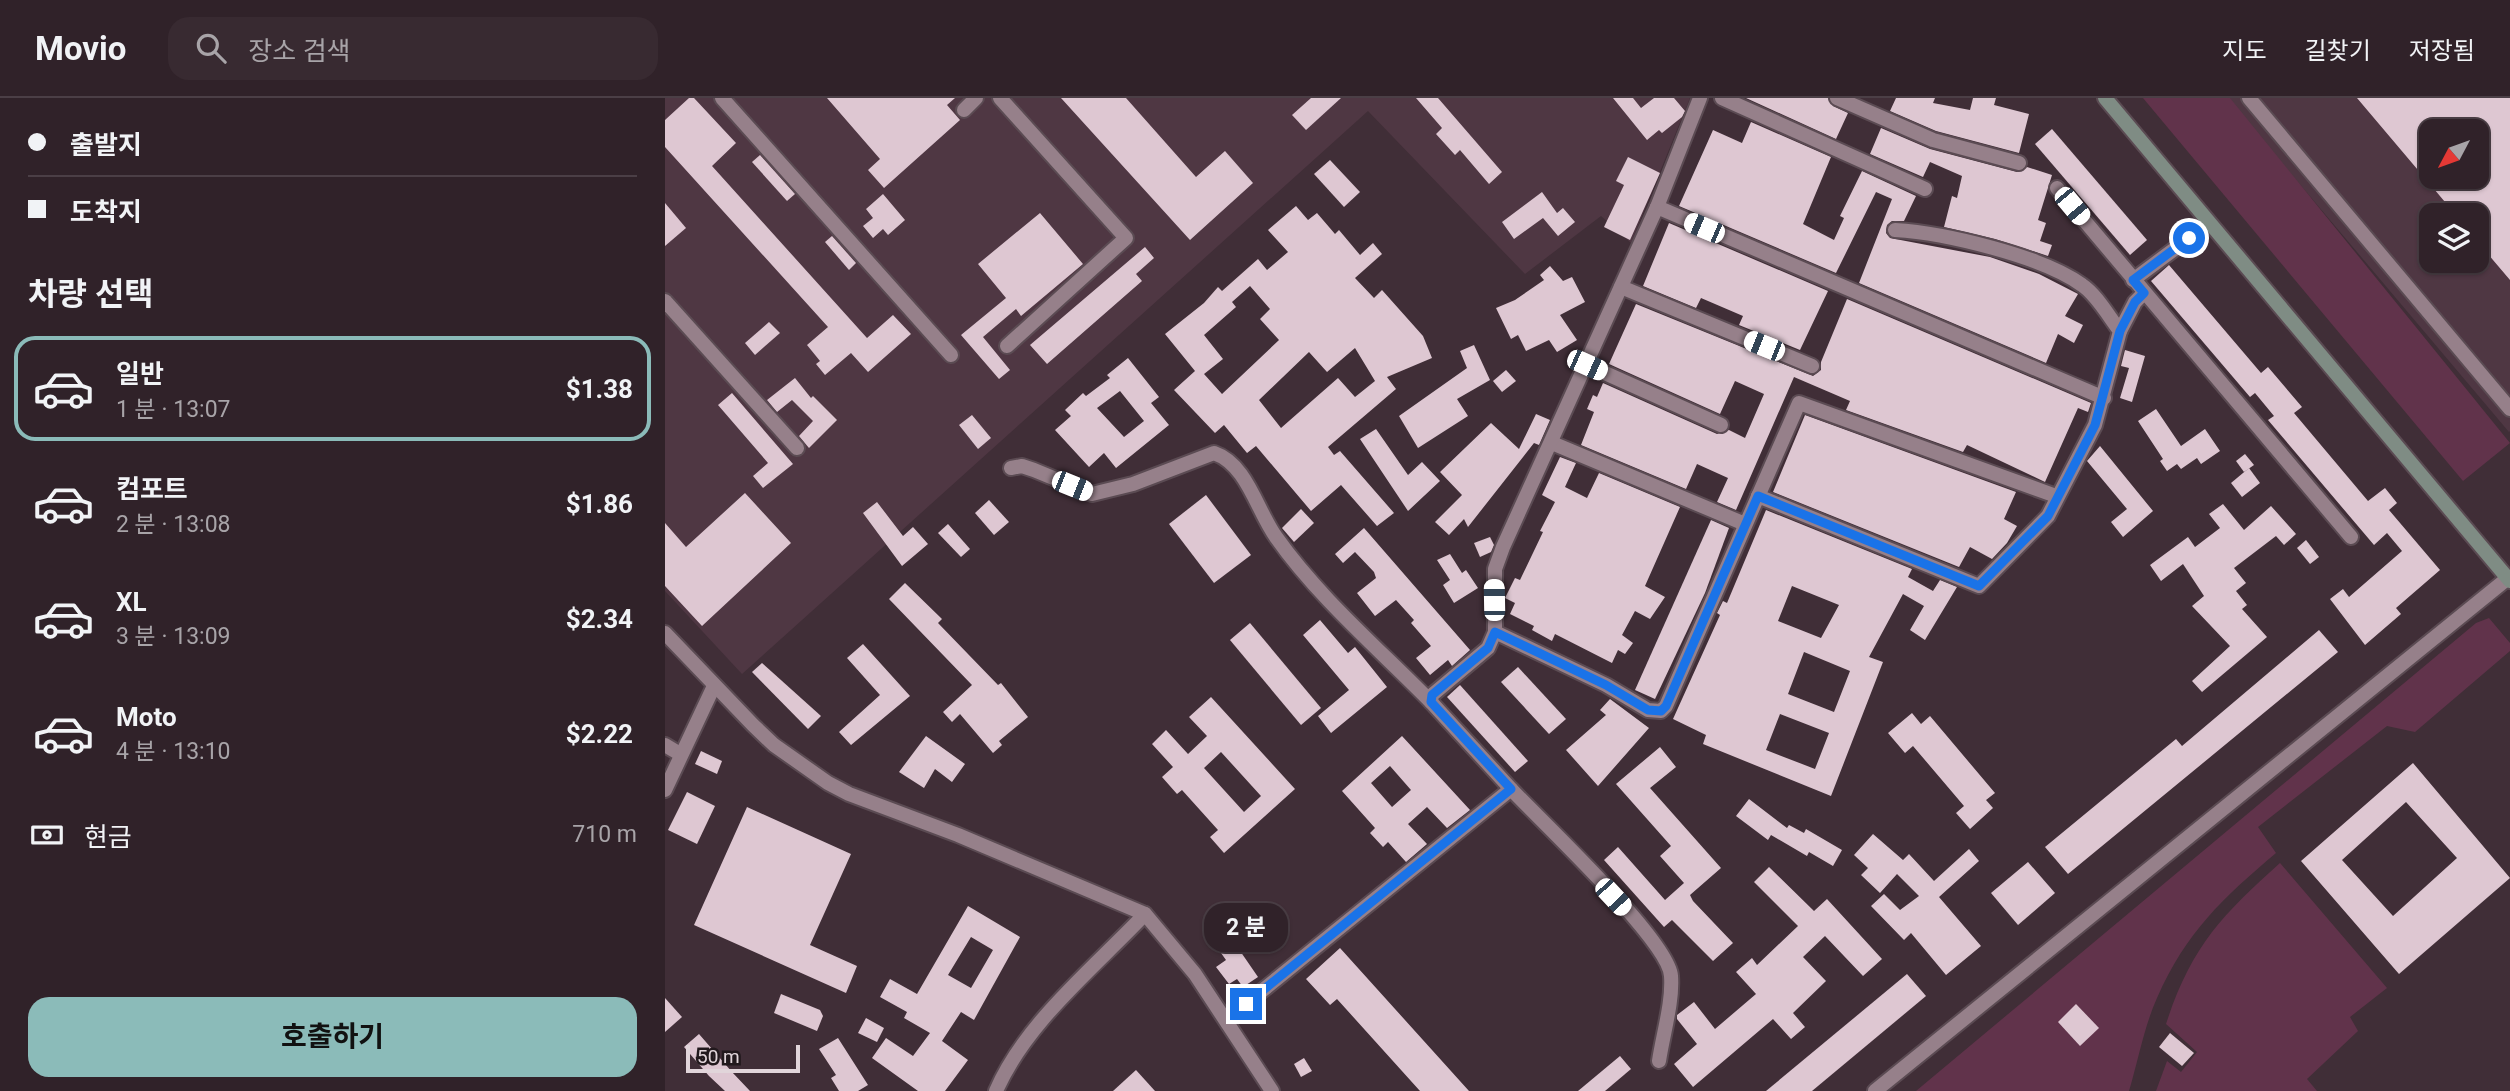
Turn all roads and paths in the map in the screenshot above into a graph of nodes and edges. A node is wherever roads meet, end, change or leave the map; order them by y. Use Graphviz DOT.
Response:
graph roads {
  1 [pos="722,98"];
  2 [pos="977,98"];
  3 [pos="1000,98"];
  4 [pos="1700,98"];
  5 [pos="1722,98"];
  6 [pos="1836,98"];
  7 [pos="2105,98"];
  8 [pos="2249,98"];
  9 [pos="964,110"];
  10 [pos="2019,163"];
  11 [pos="2057,188"];
  12 [pos="1925,189"];
  13 [pos="1657,207"];
  14 [pos="2208,224"];
  15 [pos="1895,230"];
  16 [pos="2133,280"];
  17 [pos="1621,288"];
  18 [pos="2144,293"];
  19 [pos="665,301"];
  20 [pos="2120,331"];
  21 [pos="1007,346"];
  22 [pos="951,355"];
  23 [pos="1587,365"];
  24 [pos="1812,366"];
  25 [pos="2104,398"];
  26 [pos="2510,409"];
  27 [pos="1721,425"];
  28 [pos="1552,443"];
  29 [pos="797,448"];
  30 [pos="1011,468"];
  31 [pos="1758,496"];
  32 [pos="2056,496"];
  33 [pos="1745,524"];
  34 [pos="2351,537"];
  35 [pos="2509,580"];
  36 [pos="665,632"];
  37 [pos="1495,632"];
  38 [pos="714,685"];
  39 [pos="1431,702"];
  40 [pos="665,744"];
  41 [pos="680,754"];
  42 [pos="1511,789"];
  43 [pos="665,790"];
  44 [pos="1145,914"];
  45 [pos="1226,1020"];
  46 [pos="1659,1061"];
  47 [pos="996,1091"];
  48 [pos="1272,1091"];
  49 [pos="1875,1091"];
  1 -- 22 [label="street"];
  2 -- 9 [label="street"];
  3 -- 21 [label="street"];
  4 -- 13 [label="street"];
  5 -- 12 [label="street"];
  6 -- 10 [label="street"];
  7 -- 14 [label="main road"];
  8 -- 26 [label="street"];
  11 -- 16 [label="street"];
  13 -- 17 [label="street"];
  13 -- 25 [label="street"];
  14 -- 16 [label="street"];
  14 -- 35 [label="main road"];
  15 -- 20 [label="street"];
  16 -- 18 [label="street"];
  17 -- 23 [label="street"];
  17 -- 24 [label="street"];
  18 -- 20 [label="street"];
  18 -- 34 [label="street"];
  19 -- 29 [label="street"];
  20 -- 25 [label="street"];
  23 -- 27 [label="street"];
  23 -- 28 [label="street"];
  25 -- 32 [label="street"];
  28 -- 33 [label="street"];
  28 -- 37 [label="street"];
  30 -- 39 [label="street"];
  31 -- 32 [label="street"];
  31 -- 32 [label="street"];
  31 -- 33 [label="street"];
  33 -- 37 [label="street"];
  35 -- 49 [label="street"];
  36 -- 38 [label="street"];
  37 -- 39 [label="street"];
  38 -- 41 [label="street"];
  38 -- 44 [label="street"];
  39 -- 42 [label="street"];
  40 -- 41 [label="street"];
  41 -- 43 [label="street"];
  42 -- 45 [label="street"];
  42 -- 46 [label="street"];
  44 -- 45 [label="street"];
  44 -- 47 [label="street"];
  45 -- 48 [label="street"];
}
